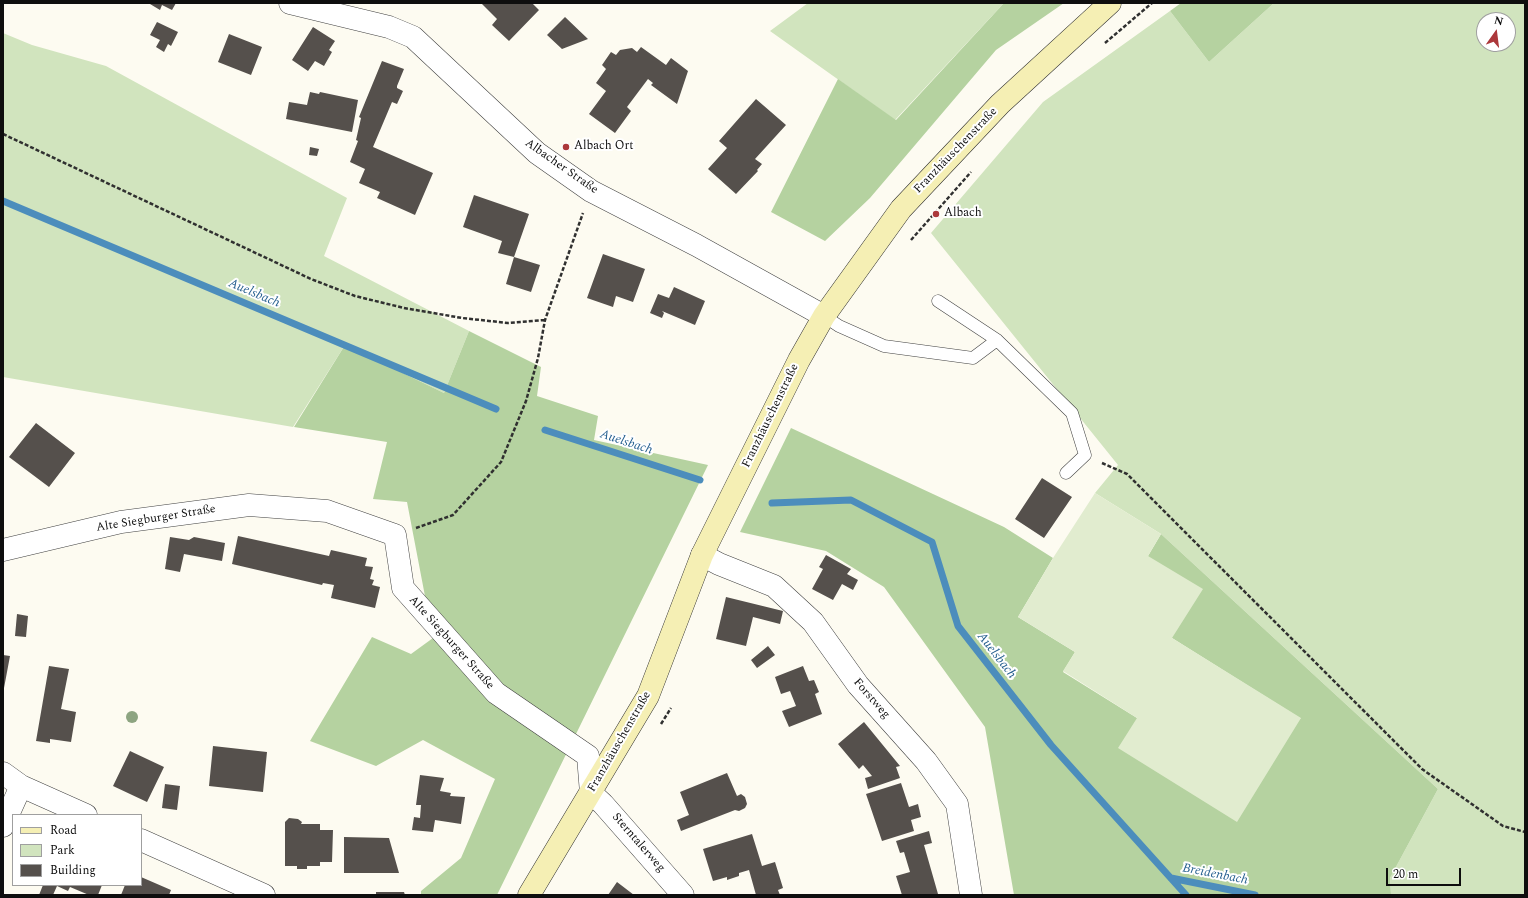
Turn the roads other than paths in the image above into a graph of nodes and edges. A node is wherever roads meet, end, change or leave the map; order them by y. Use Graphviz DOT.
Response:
graph roads {
  1 [pos="290,3"];
  2 [pos="1110,3"];
  3 [pos="938,301"];
  4 [pos="824,316"];
  5 [pos="997,340"];
  6 [pos="1066,473"];
  7 [pos="3,550"];
  8 [pos="702,555"];
  9 [pos="3,773"];
  10 [pos="21,786"];
  11 [pos="591,792"];
  12 [pos="84,814"];
  13 [pos="3,826"];
  14 [pos="142,840"];
  15 [pos="264,895"];
  16 [pos="529,895"];
  17 [pos="683,895"];
  18 [pos="971,895"];
  1 -- 4 [label="street, Albacher Straße"];
  2 -- 4 [label="street, Franzhäuschenstraße"];
  3 -- 5 [label="lane"];
  4 -- 5 [label="lane"];
  4 -- 8 [label="street, Franzhäuschenstraße"];
  5 -- 6 [label="lane"];
  7 -- 11 [label="street, Alte Siegburger Straße"];
  8 -- 11 [label="street, Franzhäuschenstraße"];
  8 -- 18 [label="street, Forstweg"];
  9 -- 10 [label="street"];
  10 -- 12 [label="street"];
  10 -- 13 [label="street"];
  11 -- 16 [label="street, Franzhäuschenstraße"];
  11 -- 17 [label="street, Sterntalerweg"];
  14 -- 15 [label="street"];
}
